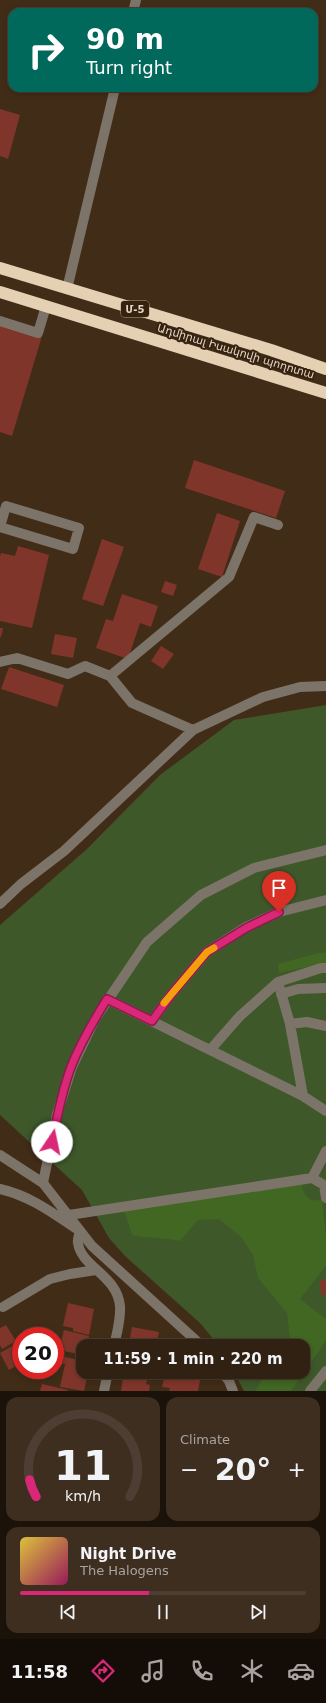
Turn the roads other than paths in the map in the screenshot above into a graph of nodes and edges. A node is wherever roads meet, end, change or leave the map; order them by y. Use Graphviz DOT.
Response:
graph roads {
  1 [pos="114,92"];
  2 [pos="0,268"];
  3 [pos="67,289"];
  4 [pos="0,292"];
  5 [pos="46,306"];
  6 [pos="0,321"];
  7 [pos="326,369"];
  8 [pos="326,393"];
  9 [pos="278,525"];
  10 [pos="0,527"];
  11 [pos="0,662"];
  12 [pos="110,676"];
  13 [pos="326,686"];
  14 [pos="193,730"];
  15 [pos="326,850"];
  16 [pos="326,900"];
  17 [pos="0,904"];
  18 [pos="326,968"];
  19 [pos="278,982"];
  20 [pos="326,988"];
  21 [pos="281,994"];
  22 [pos="107,999"];
  23 [pos="152,1021"];
  24 [pos="290,1024"];
  25 [pos="326,1026"];
  26 [pos="210,1050"];
  27 [pos="303,1096"];
  28 [pos="326,1111"];
  29 [pos="326,1151"];
  30 [pos="0,1155"];
  31 [pos="312,1178"];
  32 [pos="325,1182"];
  33 [pos="43,1183"];
  34 [pos="0,1189"];
  35 [pos="326,1198"];
  36 [pos="69,1215"];
  37 [pos="80,1231"];
  38 [pos="96,1270"];
  39 [pos="2,1307"];
  40 [pos="116,1339"];
  41 [pos="194,1339"];
  42 [pos="326,1371"];
  43 [pos="107,1379"];
  44 [pos="228,1386"];
  45 [pos="104,1391"];
  46 [pos="233,1391"];
  47 [pos="310,1391"];
  1 -- 3 [label="street"];
  2 -- 3 [label="highway, Ադմիրալ Իսակովի պողոտա / Մ-5"];
  3 -- 7 [label="highway, Ադմիրալ Իսակովի պողոտա / Մ-5"];
  4 -- 5 [label="highway, Ադմիրալ Իսակովի պողոտա / Մ-5"];
  5 -- 6 [label="street"];
  5 -- 8 [label="highway, Ադմիրալ Իսակովի պողոտա / Մ-5"];
  9 -- 12 [label="street"];
  10 -- 10 [label="street"];
  11 -- 12 [label="street"];
  12 -- 14 [label="street"];
  13 -- 14 [label="street"];
  14 -- 17 [label="street"];
  15 -- 22 [label="street"];
  16 -- 23 [label="street"];
  18 -- 19 [label="street"];
  19 -- 21 [label="street"];
  19 -- 26 [label="street"];
  20 -- 21 [label="street"];
  21 -- 24 [label="street"];
  22 -- 23 [label="street"];
  22 -- 33 [label="street"];
  23 -- 26 [label="street"];
  24 -- 25 [label="street"];
  24 -- 27 [label="street"];
  26 -- 27 [label="street"];
  27 -- 28 [label="street"];
  29 -- 31 [label="street"];
  30 -- 33 [label="street"];
  31 -- 32 [label="street"];
  31 -- 36 [label="street"];
  32 -- 35 [label="street"];
  33 -- 36 [label="street"];
  34 -- 37 [label="street"];
  36 -- 37 [label="street"];
  37 -- 38 [label="street"];
  37 -- 41 [label="street"];
  38 -- 39 [label="street"];
  38 -- 40 [label="street"];
  42 -- 47 [label="street"];
  43 -- 45 [label="street"];
  44 -- 46 [label="street"];
}
